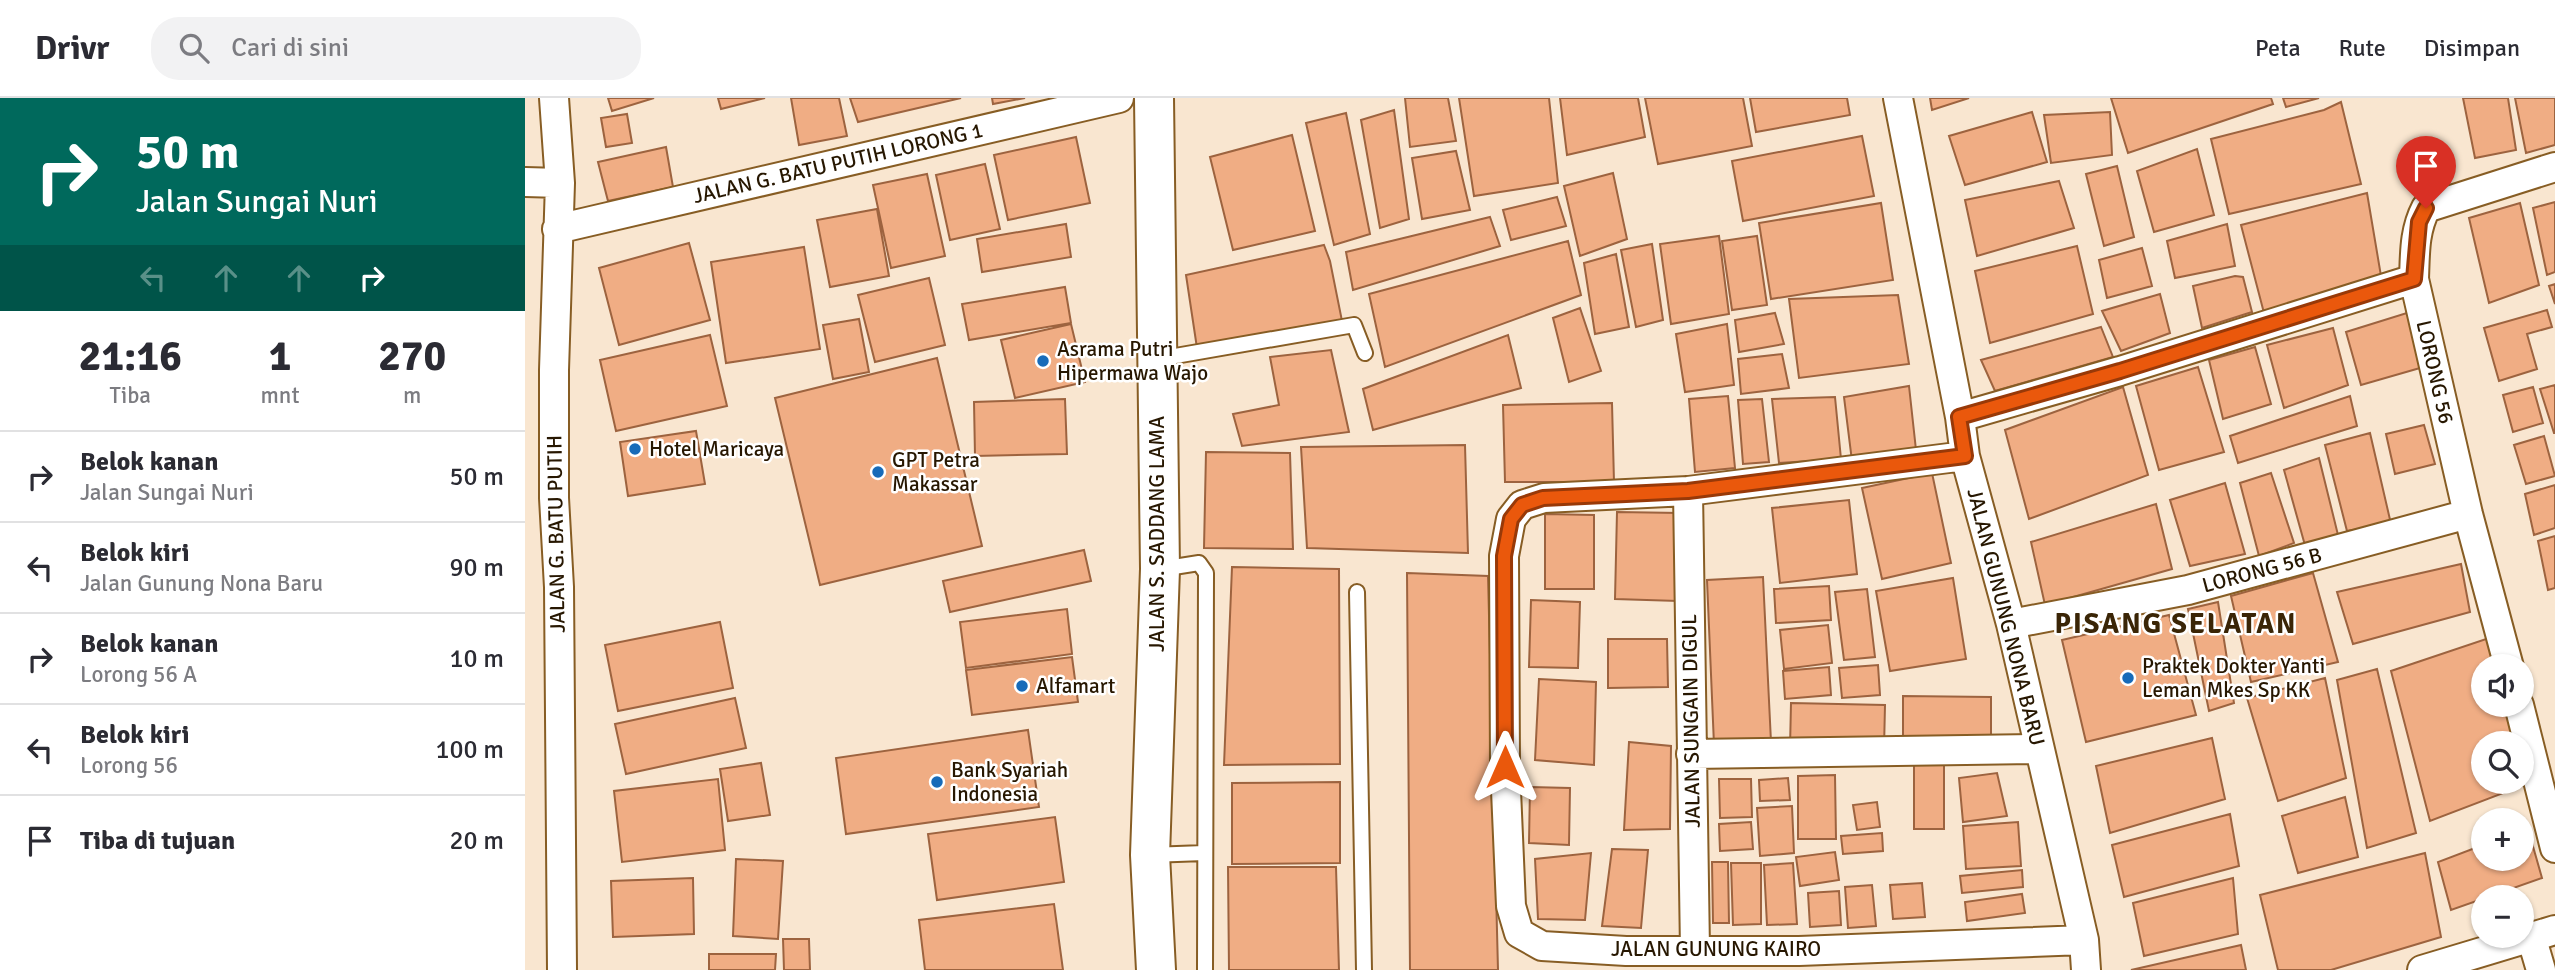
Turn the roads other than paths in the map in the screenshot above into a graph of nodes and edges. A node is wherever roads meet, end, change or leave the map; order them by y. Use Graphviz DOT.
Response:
graph roads {
  1 [pos="554,98"];
  2 [pos="1119,98"];
  3 [pos="1154,98"];
  4 [pos="1898,98"];
  5 [pos="2555,167"];
  6 [pos="525,182"];
  7 [pos="560,183"];
  8 [pos="557,229"];
  9 [pos="2414,279"];
  10 [pos="1365,353"];
  11 [pos="1157,359"];
  12 [pos="1959,417"];
  13 [pos="1965,456"];
  14 [pos="1688,491"];
  15 [pos="2468,514"];
  16 [pos="1160,569"];
  17 [pos="1357,592"];
  18 [pos="2011,624"];
  19 [pos="2506,654"];
  20 [pos="2522,717"];
  21 [pos="2039,749"];
  22 [pos="1692,754"];
  23 [pos="2555,848"];
  24 [pos="1204,853"];
  25 [pos="1150,855"];
  26 [pos="2543,933"];
  27 [pos="2084,940"];
  28 [pos="1695,950"];
  29 [pos="562,970"];
  30 [pos="1156,970"];
  31 [pos="1205,970"];
  32 [pos="1364,970"];
  33 [pos="2086,970"];
  34 [pos="2422,970"];
  35 [pos="2540,970"];
  1 -- 7 [label="street, JALAN G. BATU PUTIH"];
  2 -- 8 [label="street, JALAN G. BATU PUTIH LORONG 1"];
  3 -- 11 [label="main road, JALAN S. SADDANG LAMA"];
  4 -- 12 [label="street, JALAN GUNUNG NONA BARU"];
  5 -- 9 [label="street, LORONG 56"];
  6 -- 7 [label="street"];
  7 -- 8 [label="street, JALAN G. BATU PUTIH"];
  8 -- 29 [label="street, JALAN G. BATU PUTIH"];
  9 -- 12 [label="street"];
  9 -- 15 [label="street, LORONG 56"];
  10 -- 11 [label="lane"];
  11 -- 16 [label="main road, JALAN S. SADDANG LAMA"];
  12 -- 13 [label="street, JALAN GUNUNG NONA BARU"];
  13 -- 14 [label="street, JALAN GUNUNG KAIRO"];
  13 -- 18 [label="street, JALAN GUNUNG NONA BARU"];
  14 -- 22 [label="street, JALAN SUNGAIN DIGUL"];
  14 -- 28 [label="street, JALAN GUNUNG KAIRO"];
  15 -- 18 [label="street, LORONG 56 B"];
  15 -- 19 [label="street, LORONG 56"];
  16 -- 24 [label="lane"];
  16 -- 25 [label="main road, JALAN S. SADDANG LAMA"];
  17 -- 32 [label="lane"];
  18 -- 21 [label="street, JALAN GUNUNG NONA BARU"];
  20 -- 23 [label="street"];
  21 -- 22 [label="street"];
  21 -- 27 [label="street, JALAN GUNUNG NONA BARU"];
  22 -- 28 [label="street, JALAN SUNGAIN DIGUL"];
  24 -- 25 [label="lane"];
  24 -- 31 [label="lane"];
  25 -- 30 [label="main road, JALAN S. SADDANG LAMA"];
  26 -- 34 [label="street"];
  26 -- 35 [label="street"];
  27 -- 28 [label="street, JALAN GUNUNG KAIRO"];
  27 -- 33 [label="street, JALAN GUNUNG NONA BARU"];
}
